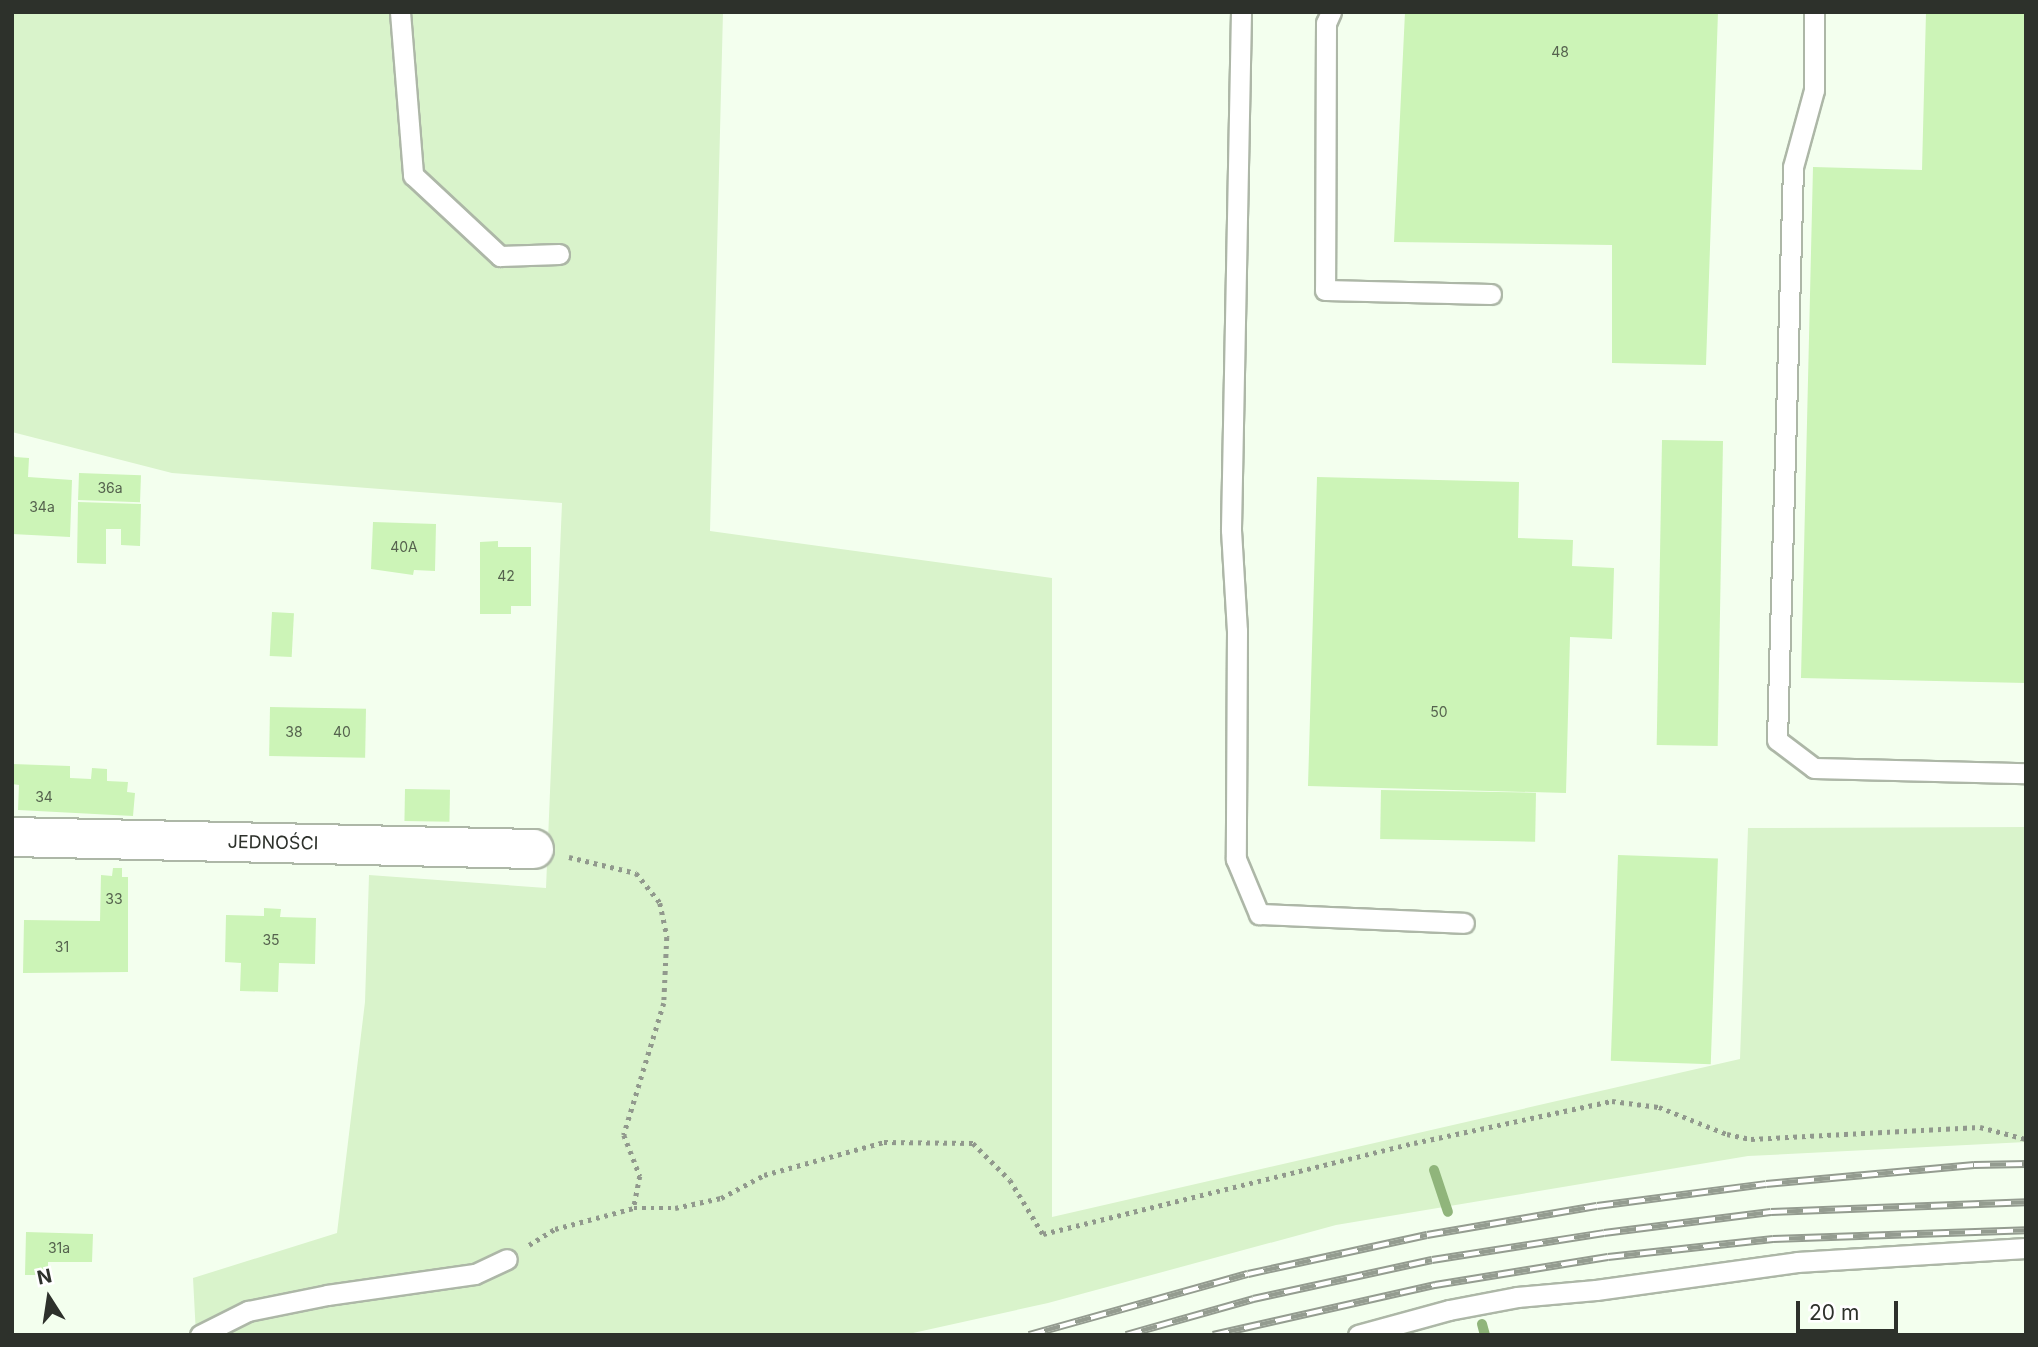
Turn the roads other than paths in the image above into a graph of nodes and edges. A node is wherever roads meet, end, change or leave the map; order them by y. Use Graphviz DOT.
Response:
graph roads {
  1 [pos="400,12"];
  2 [pos="1241,12"];
  3 [pos="1331,12"];
  4 [pos="1814,12"];
  5 [pos="559,254"];
  6 [pos="1491,294"];
  7 [pos="2026,773"];
  8 [pos="12,837"];
  9 [pos="534,849"];
  10 [pos="1464,923"];
  11 [pos="2026,1248"];
  12 [pos="507,1259"];
  13 [pos="200,1335"];
  14 [pos="1358,1335"];
  1 -- 5 [label="lane"];
  2 -- 10 [label="lane"];
  3 -- 6 [label="lane"];
  4 -- 7 [label="lane"];
  8 -- 9 [label="street, JEDNOŚCI"];
  11 -- 14 [label="lane"];
  12 -- 13 [label="lane"];
}
